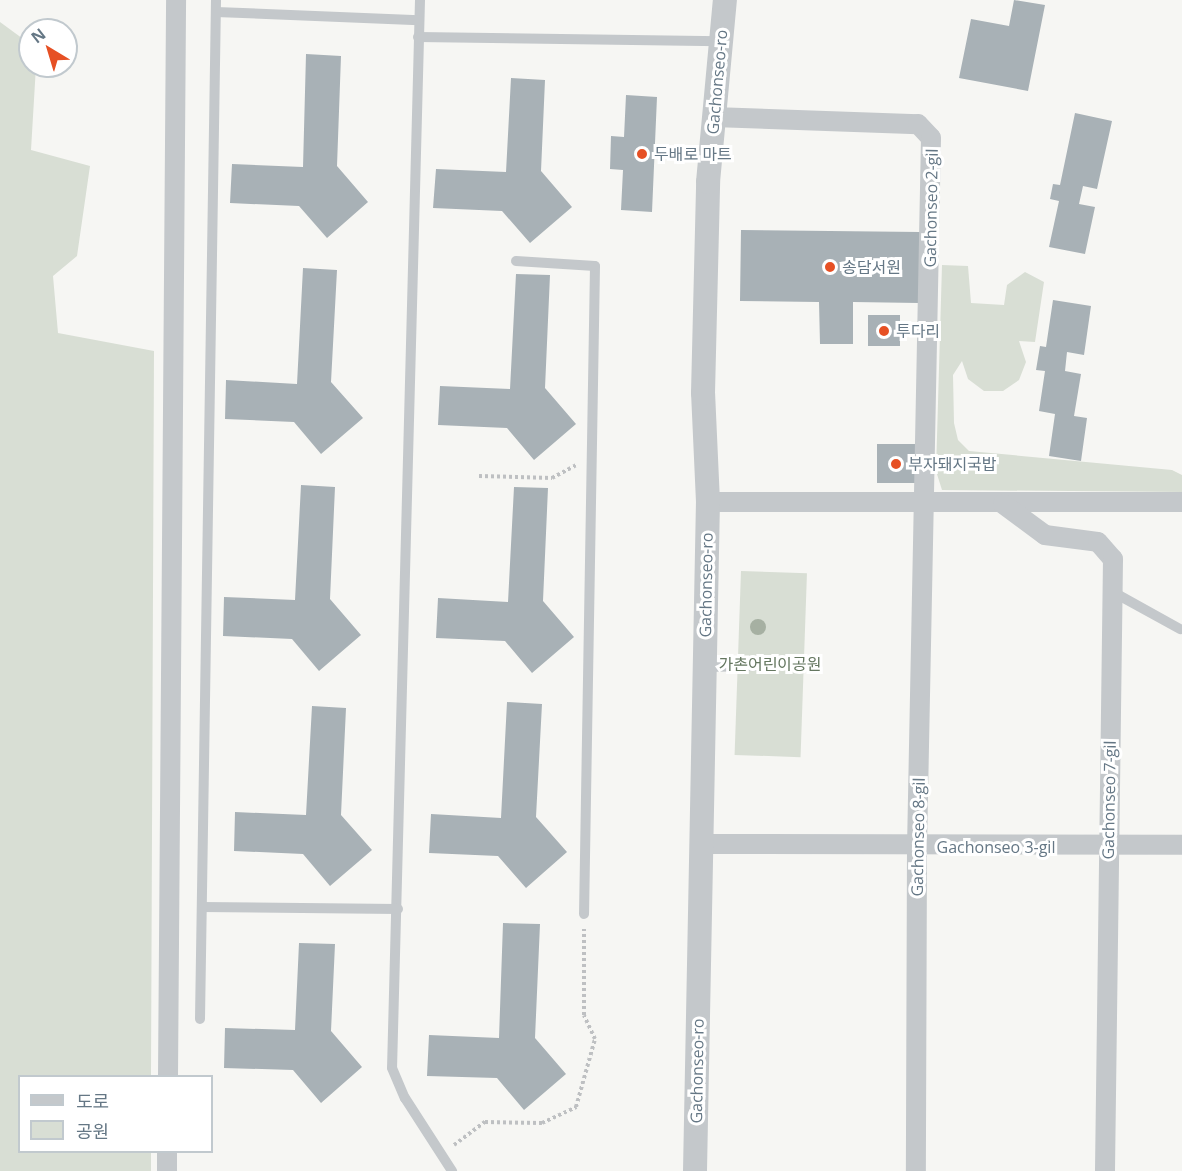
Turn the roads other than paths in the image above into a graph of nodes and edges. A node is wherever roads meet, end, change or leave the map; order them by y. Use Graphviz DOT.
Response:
graph roads {
  1 [pos="176,0"];
  2 [pos="216,0"];
  3 [pos="420,0"];
  4 [pos="725,0"];
  5 [pos="216,12"];
  6 [pos="419,20"];
  7 [pos="418,37"];
  8 [pos="721,41"];
  9 [pos="713,117"];
  10 [pos="516,261"];
  11 [pos="708,502"];
  12 [pos="1182,502"];
  13 [pos="925,503"];
  14 [pos="1003,504"];
  15 [pos="1113,592"];
  16 [pos="1180,629"];
  17 [pos="754,666"];
  18 [pos="705,667"];
  19 [pos="701,844"];
  20 [pos="1182,845"];
  21 [pos="917,847"];
  22 [pos="1107,847"];
  23 [pos="202,907"];
  24 [pos="398,909"];
  25 [pos="584,914"];
  26 [pos="200,1019"];
  27 [pos="168,1075"];
  28 [pos="167,1153"];
  29 [pos="167,1171"];
  30 [pos="452,1171"];
  31 [pos="695,1171"];
  32 [pos="916,1171"];
  33 [pos="1105,1171"];
  1 -- 27 [label="street"];
  2 -- 5 [label="lane"];
  3 -- 6 [label="lane"];
  4 -- 8 [label="street, Gachonseo-ro"];
  5 -- 6 [label="lane"];
  5 -- 23 [label="lane"];
  6 -- 7 [label="lane"];
  7 -- 8 [label="lane"];
  7 -- 24 [label="lane"];
  8 -- 9 [label="street, Gachonseo-ro"];
  9 -- 11 [label="street, Gachonseo-ro"];
  9 -- 13 [label="street, Gachonseo 2-gil"];
  10 -- 25 [label="lane"];
  11 -- 13 [label="street"];
  11 -- 18 [label="street, Gachonseo-ro"];
  12 -- 14 [label="street"];
  13 -- 14 [label="street"];
  13 -- 21 [label="street, Gachonseo 8-gil"];
  14 -- 15 [label="street, Gachonseo 7-gil"];
  15 -- 16 [label="lane"];
  15 -- 22 [label="street, Gachonseo 7-gil"];
  17 -- 18 [label="lane"];
  18 -- 19 [label="street, Gachonseo-ro"];
  19 -- 21 [label="street, Gachonseo 3-gil"];
  19 -- 31 [label="street, Gachonseo-ro"];
  20 -- 22 [label="street, Gachonseo 3-gil"];
  21 -- 22 [label="street, Gachonseo 3-gil"];
  21 -- 32 [label="street, Gachonseo 8-gil"];
  22 -- 33 [label="street, Gachonseo 7-gil"];
  23 -- 24 [label="lane"];
  23 -- 26 [label="lane"];
  24 -- 30 [label="lane"];
  28 -- 29 [label="street"];
}
